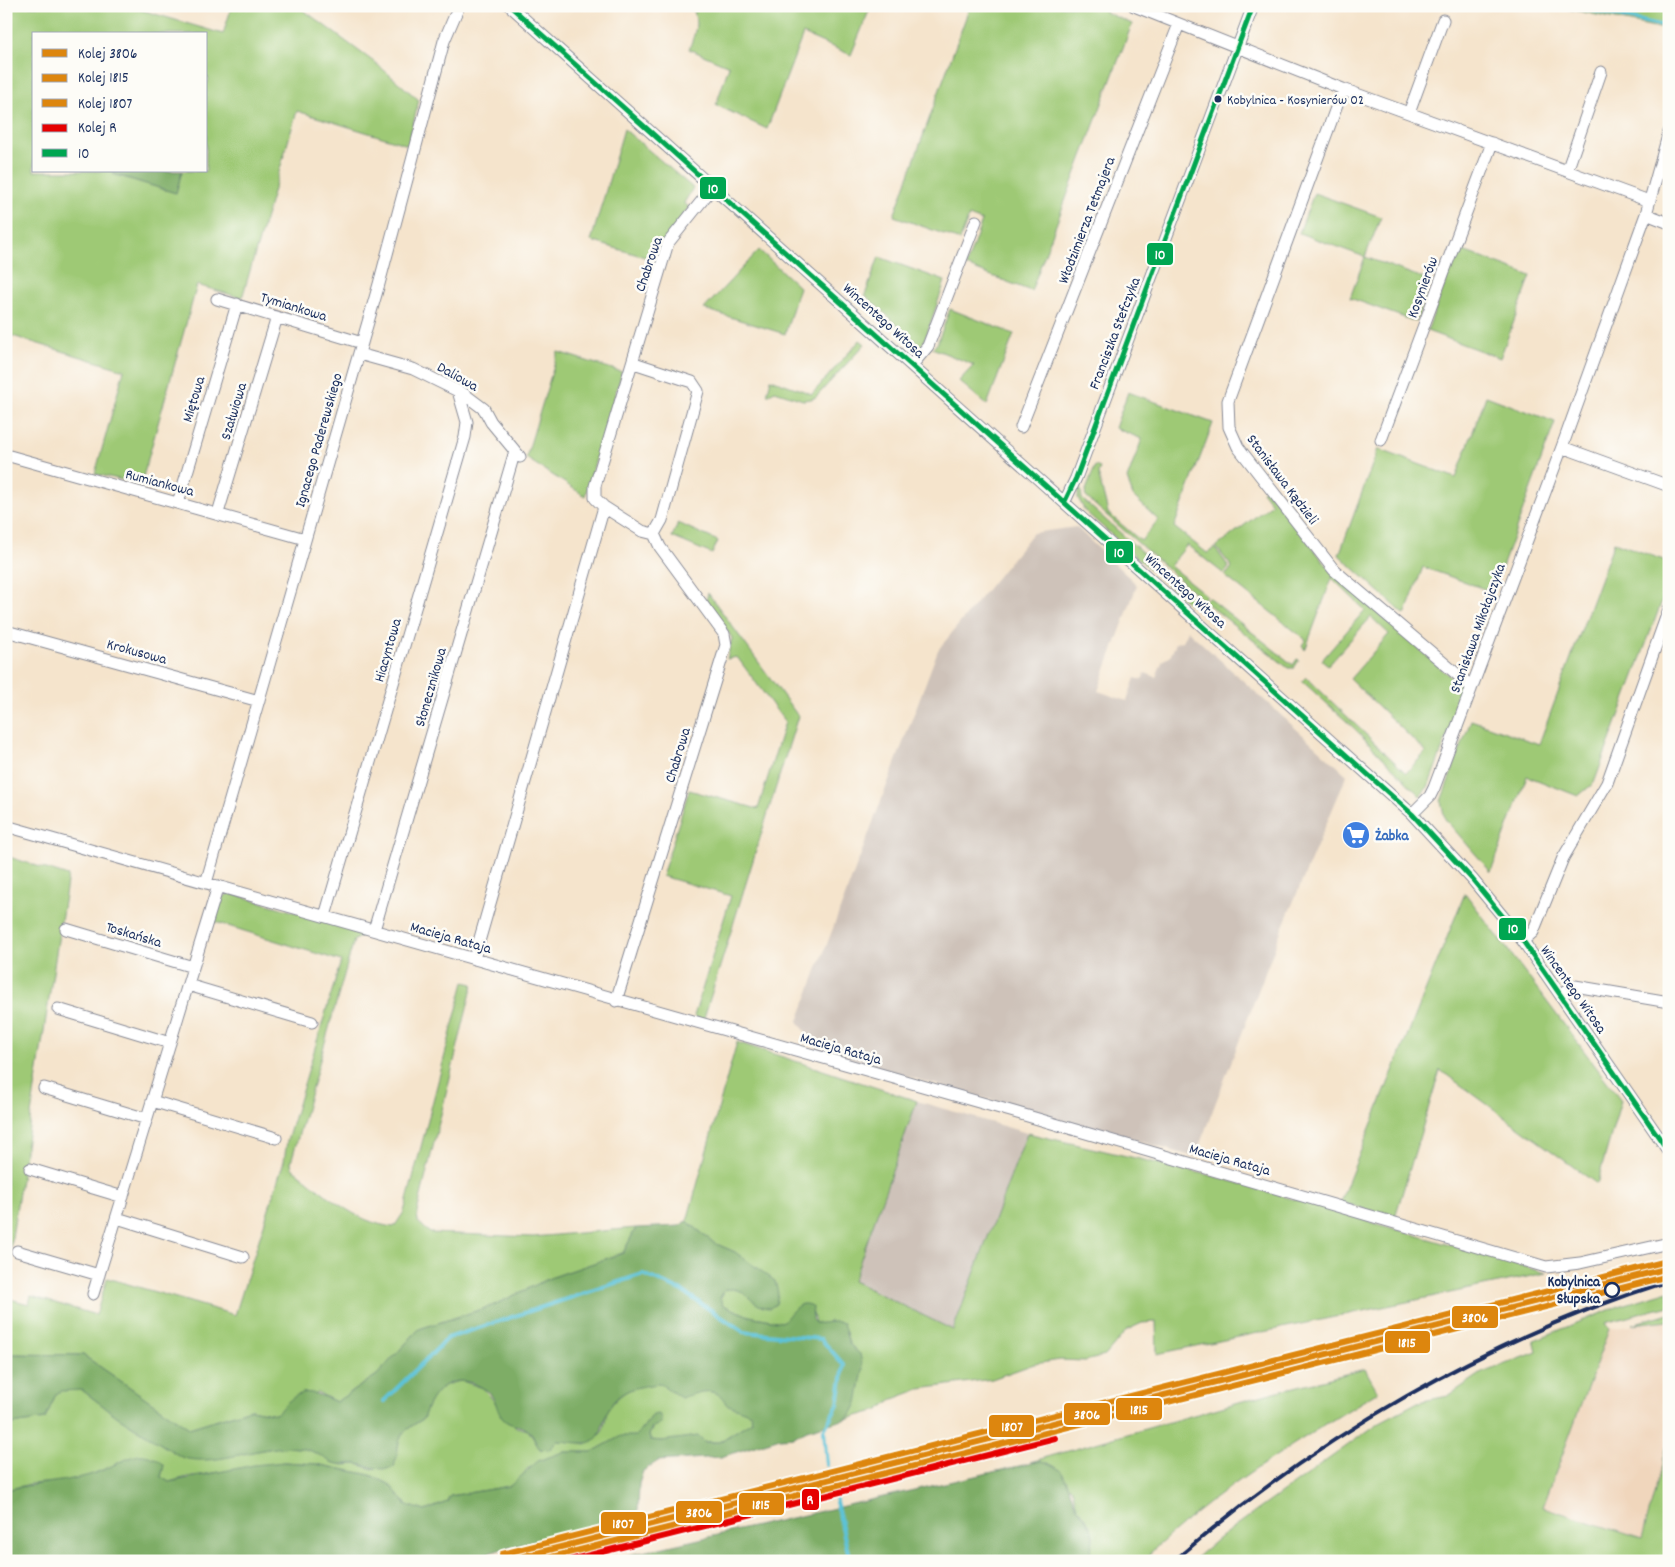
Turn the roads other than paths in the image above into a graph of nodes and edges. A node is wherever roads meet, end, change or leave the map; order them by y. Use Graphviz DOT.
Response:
graph roads {
  1 [pos="459,6"];
  2 [pos="510,6"];
  3 [pos="1134,6"];
  4 [pos="1253,6"];
  5 [pos="1444,20"];
  6 [pos="1179,24"];
  7 [pos="1238,47"];
  8 [pos="1601,72"];
  9 [pos="1343,89"];
  10 [pos="1409,113"];
  11 [pos="1669,132"];
  12 [pos="1492,144"];
  13 [pos="1566,170"];
  14 [pos="713,186"];
  15 [pos="1649,201"];
  16 [pos="1646,214"];
  17 [pos="976,221"];
  18 [pos="1669,223"];
  19 [pos="217,299"];
  20 [pos="237,304"];
  21 [pos="276,317"];
  22 [pos="360,348"];
  23 [pos="634,362"];
  24 [pos="912,364"];
  25 [pos="458,391"];
  26 [pos="1021,427"];
  27 [pos="1381,440"];
  28 [pos="1562,447"];
  29 [pos="517,454"];
  30 [pos="6,455"];
  31 [pos="1669,486"];
  32 [pos="1065,501"];
  33 [pos="178,503"];
  34 [pos="604,507"];
  35 [pos="218,513"];
  36 [pos="654,534"];
  37 [pos="306,539"];
  38 [pos="1669,609"];
  39 [pos="6,631"];
  40 [pos="1472,687"];
  41 [pos="259,701"];
  42 [pos="1412,814"];
  43 [pos="6,826"];
  44 [pos="212,884"];
  45 [pos="325,916"];
  46 [pos="66,929"];
  47 [pos="374,930"];
  48 [pos="1523,942"];
  49 [pos="474,959"];
  50 [pos="193,967"];
  51 [pos="188,984"];
  52 [pos="1560,994"];
  53 [pos="616,1001"];
  54 [pos="1669,1002"];
  55 [pos="58,1009"];
  56 [pos="312,1022"];
  57 [pos="170,1043"];
  58 [pos="44,1088"];
  59 [pos="152,1101"];
  60 [pos="147,1119"];
  61 [pos="276,1138"];
  62 [pos="1669,1152"];
  63 [pos="30,1169"];
  64 [pos="123,1197"];
  65 [pos="117,1218"];
  66 [pos="1669,1243"];
  67 [pos="17,1251"];
  68 [pos="243,1257"];
  69 [pos="99,1275"];
  70 [pos="93,1294"];
  1 -- 22 [label="street, Ignacego Paderewskiego"];
  2 -- 14 [label="street, Wincentego Witosa"];
  3 -- 6 [label="street"];
  4 -- 7 [label="street, Franciszka Stefczyka"];
  5 -- 10 [label="street"];
  6 -- 7 [label="street"];
  6 -- 26 [label="street, Włodzimierza Tetmajera"];
  7 -- 9 [label="street"];
  7 -- 32 [label="street, Franciszka Stefczyka"];
  8 -- 13 [label="street"];
  9 -- 10 [label="street"];
  9 -- 40 [label="street, Stanisława Kądzieli"];
  10 -- 12 [label="street"];
  11 -- 15 [label="street, Stanisława Mikołajczyka"];
  12 -- 13 [label="street"];
  12 -- 27 [label="street, Kosynierów"];
  13 -- 15 [label="street"];
  14 -- 23 [label="street, Chabrowa"];
  14 -- 24 [label="street, Wincentego Witosa"];
  15 -- 16 [label="street, Stanisława Mikołajczyka"];
  16 -- 18 [label="street"];
  16 -- 28 [label="street, Stanisława Mikołajczyka"];
  17 -- 24 [label="street"];
  19 -- 20 [label="street, Tymiankowa"];
  20 -- 21 [label="street, Tymiankowa"];
  20 -- 33 [label="street, Miętowa"];
  21 -- 22 [label="street, Tymiankowa"];
  21 -- 35 [label="street, Szałwiowa"];
  22 -- 25 [label="street, Daliowa"];
  22 -- 37 [label="street, Ignacego Paderewskiego"];
  23 -- 34 [label="street, Chabrowa"];
  23 -- 36 [label="street"];
  24 -- 32 [label="street, Wincentego Witosa"];
  25 -- 29 [label="street, Daliowa"];
  25 -- 45 [label="street, Hiacyntowa"];
  28 -- 31 [label="street"];
  28 -- 40 [label="street, Stanisława Mikołajczyka"];
  29 -- 47 [label="street, Słonecznikowa"];
  30 -- 33 [label="street, Rumiankowa"];
  32 -- 42 [label="street, Wincentego Witosa"];
  33 -- 35 [label="street, Rumiankowa"];
  34 -- 36 [label="street"];
  34 -- 49 [label="street"];
  35 -- 37 [label="street, Rumiankowa"];
  36 -- 53 [label="street, Chabrowa"];
  37 -- 41 [label="street, Ignacego Paderewskiego"];
  38 -- 48 [label="street"];
  39 -- 41 [label="street, Krokusowa"];
  40 -- 42 [label="street, Stanisława Mikołajczyka"];
  41 -- 44 [label="street, Ignacego Paderewskiego"];
  42 -- 48 [label="street, Wincentego Witosa"];
  43 -- 44 [label="street, Macieja Rataja"];
  44 -- 45 [label="street, Macieja Rataja"];
  44 -- 50 [label="street"];
  45 -- 47 [label="street, Macieja Rataja"];
  46 -- 50 [label="street, Toskańska"];
  47 -- 49 [label="street, Macieja Rataja"];
  48 -- 52 [label="street, Wincentego Witosa"];
  49 -- 53 [label="street, Macieja Rataja"];
  50 -- 51 [label="street"];
  51 -- 56 [label="street"];
  51 -- 57 [label="street"];
  52 -- 54 [label="street"];
  52 -- 62 [label="street, Wincentego Witosa"];
  53 -- 66 [label="street, Macieja Rataja"];
  55 -- 57 [label="street"];
  57 -- 59 [label="street"];
  58 -- 60 [label="street"];
  59 -- 60 [label="street"];
  59 -- 61 [label="street"];
  60 -- 64 [label="street"];
  63 -- 64 [label="street"];
  64 -- 65 [label="street"];
  65 -- 68 [label="street"];
  65 -- 69 [label="street"];
  67 -- 69 [label="street"];
  69 -- 70 [label="street"];
}
